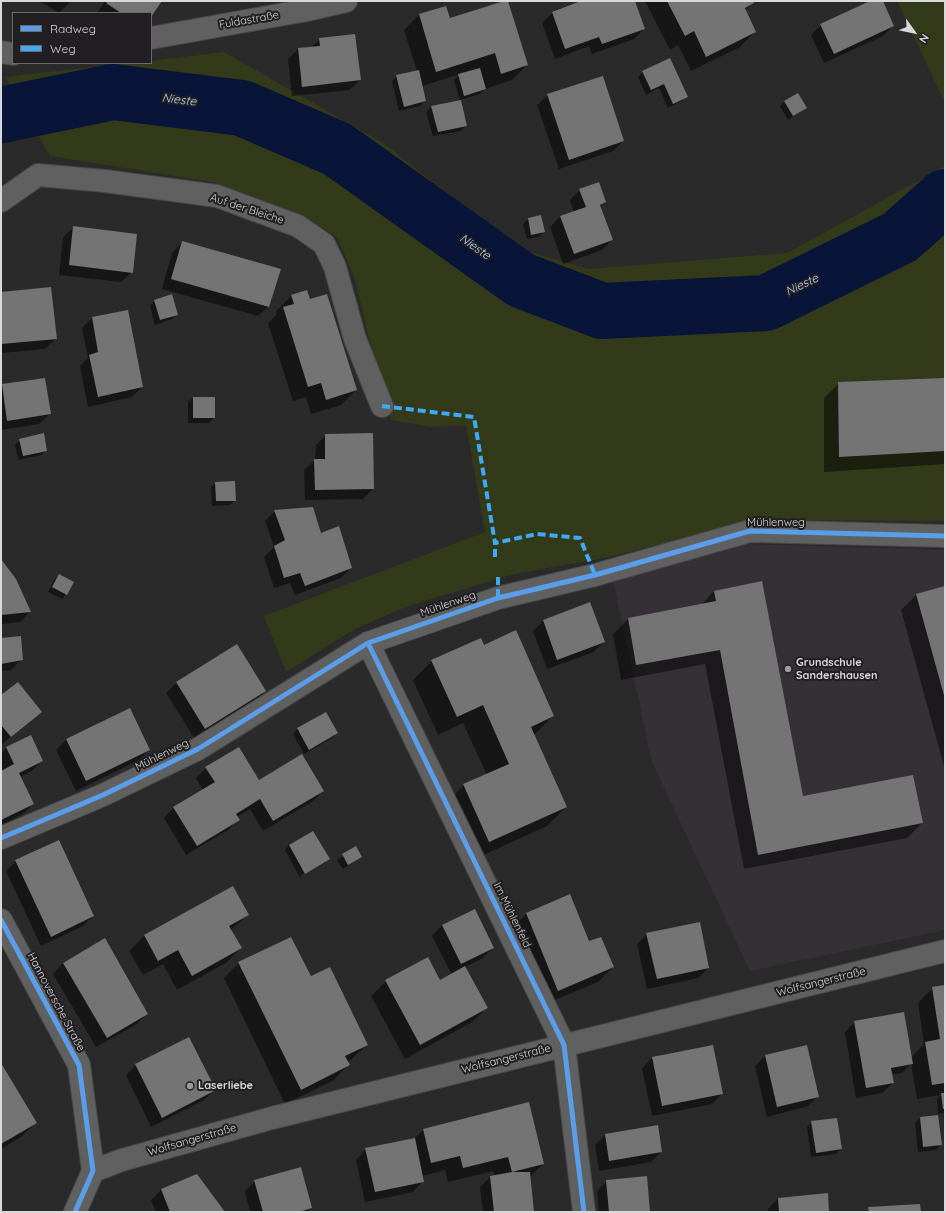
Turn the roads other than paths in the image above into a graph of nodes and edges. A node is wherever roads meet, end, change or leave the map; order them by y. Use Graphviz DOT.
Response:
graph roads {
  1 [pos="346,1"];
  2 [pos="309,6"];
  3 [pos="152,38"];
  4 [pos="1,52"];
  5 [pos="12,54"];
  6 [pos="1,201"];
  7 [pos="382,406"];
  8 [pos="945,536"];
  9 [pos="368,643"];
  10 [pos="1,838"];
  11 [pos="1,920"];
  12 [pos="945,951"];
  13 [pos="564,1045"];
  14 [pos="93,1171"];
  15 [pos="75,1212"];
  16 [pos="584,1212"];
  1 -- 2 [label="street, Fuldastraße"];
  2 -- 3 [label="street, Fuldastraße"];
  4 -- 5 [label="street"];
  6 -- 7 [label="street, Auf der Bleiche"];
  8 -- 9 [label="street, Mühlenweg"];
  9 -- 10 [label="street, Mühlenweg"];
  9 -- 13 [label="street, Im Mühlenfeld"];
  11 -- 14 [label="street, Hannoversche Straße"];
  12 -- 13 [label="street, Wolfsangerstraße"];
  13 -- 14 [label="street, Wolfsangerstraße"];
  13 -- 16 [label="street, Im Mühlenfeld"];
  14 -- 15 [label="street"];
}
